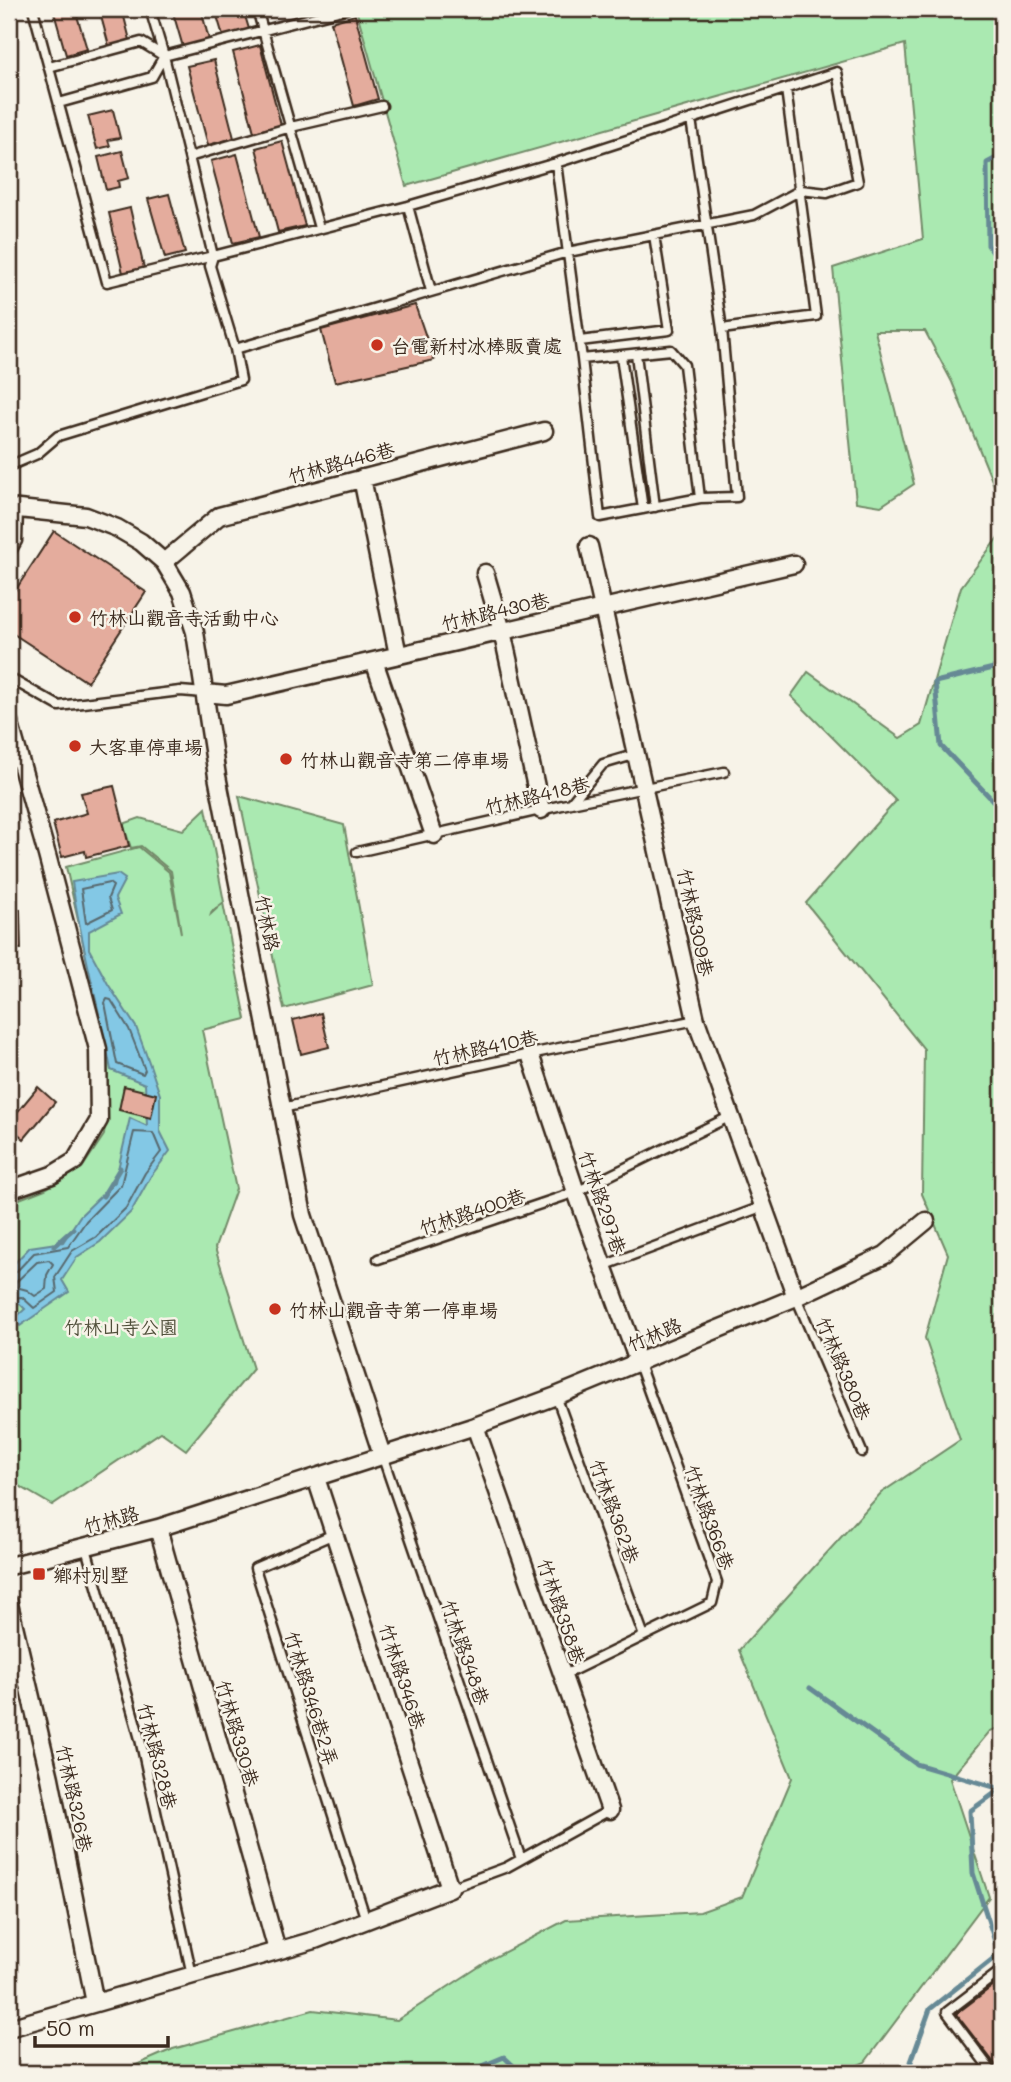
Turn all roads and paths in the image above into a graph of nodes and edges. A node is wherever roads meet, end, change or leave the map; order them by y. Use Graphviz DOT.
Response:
graph roads {
  1 [pos="33,9"];
  2 [pos="150,9"];
  3 [pos="257,9"];
  4 [pos="346,9"];
  5 [pos="262,30"];
  6 [pos="164,56"];
  7 [pos="49,66"];
  8 [pos="786,89"];
  9 [pos="59,103"];
  10 [pos="382,106"];
  11 [pos="691,119"];
  12 [pos="291,127"];
  13 [pos="189,157"];
  14 [pos="556,163"];
  15 [pos="800,190"];
  16 [pos="408,206"];
  17 [pos="706,224"];
  18 [pos="319,228"];
  19 [pos="654,235"];
  20 [pos="568,252"];
  21 [pos="213,256"];
  22 [pos="431,291"];
  23 [pos="722,330"];
  24 [pos="580,341"];
  25 [pos="235,349"];
  26 [pos="636,354"];
  27 [pos="621,356"];
  28 [pos="582,359"];
  29 [pos="544,431"];
  30 [pos="9,466"];
  31 [pos="362,478"];
  32 [pos="700,498"];
  33 [pos="655,507"];
  34 [pos="13,508"];
  35 [pos="643,509"];
  36 [pos="589,546"];
  37 [pos="9,555"];
  38 [pos="164,562"];
  39 [pos="794,564"];
  40 [pos="485,573"];
  41 [pos="603,607"];
  42 [pos="502,631"];
  43 [pos="398,655"];
  44 [pos="374,661"];
  45 [pos="9,677"];
  46 [pos="205,693"];
  47 [pos="9,721"];
  48 [pos="637,754"];
  49 [pos="724,772"];
  50 [pos="645,788"];
  51 [pos="571,803"];
  52 [pos="541,810"];
  53 [pos="434,835"];
  54 [pos="357,852"];
  55 [pos="696,1020"];
  56 [pos="530,1054"];
  57 [pos="282,1108"];
  58 [pos="732,1116"];
  59 [pos="9,1190"];
  60 [pos="576,1192"];
  61 [pos="764,1206"];
  62 [pos="926,1221"];
  63 [pos="378,1259"];
  64 [pos="603,1266"];
  65 [pos="796,1297"];
  66 [pos="639,1364"];
  67 [pos="556,1396"];
  68 [pos="475,1426"];
  69 [pos="862,1452"];
  70 [pos="382,1455"];
  71 [pos="316,1478"];
  72 [pos="158,1528"];
  73 [pos="334,1534"];
  74 [pos="86,1548"];
  75 [pos="9,1566"];
  76 [pos="9,1604"];
  77 [pos="644,1636"];
  78 [pos="562,1676"];
  79 [pos="610,1810"];
  80 [pos="521,1859"];
  81 [pos="450,1888"];
  82 [pos="366,1920"];
  83 [pos="277,1950"];
  84 [pos="1002,1970"];
  85 [pos="192,1975"];
  86 [pos="95,2003"];
  87 [pos="9,2028"];
  88 [pos="993,2073"];
  1 -- 7 [label="lane"];
  2 -- 6 [label="lane"];
  3 -- 5 [label="lane"];
  4 -- 5 [label="lane"];
  5 -- 6 [label="lane"];
  5 -- 12 [label="lane"];
  6 -- 7 [label="lane"];
  6 -- 9 [label="lane"];
  6 -- 13 [label="lane"];
  7 -- 9 [label="lane"];
  8 -- 11 [label="lane"];
  8 -- 15 [label="lane"];
  8 -- 15 [label="lane"];
  9 -- 21 [label="lane"];
  10 -- 12 [label="lane"];
  11 -- 14 [label="lane"];
  11 -- 17 [label="lane"];
  12 -- 13 [label="lane"];
  12 -- 18 [label="lane"];
  13 -- 21 [label="lane"];
  14 -- 16 [label="lane"];
  14 -- 20 [label="lane"];
  15 -- 17 [label="lane"];
  15 -- 23 [label="lane"];
  16 -- 18 [label="lane"];
  16 -- 22 [label="lane"];
  17 -- 19 [label="lane"];
  17 -- 23 [label="lane"];
  18 -- 21 [label="lane"];
  19 -- 20 [label="lane"];
  19 -- 24 [label="lane"];
  20 -- 22 [label="lane"];
  20 -- 24 [label="lane"];
  21 -- 25 [label="lane"];
  22 -- 25 [label="lane"];
  23 -- 32 [label="lane"];
  24 -- 28 [label="lane"];
  25 -- 30 [label="lane"];
  26 -- 27 [label="lane"];
  26 -- 32 [label="lane"];
  26 -- 33 [label="lane"];
  27 -- 28 [label="lane"];
  27 -- 35 [label="lane"];
  28 -- 35 [label="lane"];
  29 -- 31 [label="street, 竹林路446巷"];
  31 -- 38 [label="street, 竹林路446巷"];
  31 -- 43 [label="street"];
  32 -- 33 [label="lane"];
  33 -- 35 [label="lane"];
  34 -- 37 [label="lane"];
  34 -- 38 [label="street, 竹林路"];
  36 -- 41 [label="street, 竹林路309巷"];
  38 -- 46 [label="street, 竹林路"];
  39 -- 41 [label="street, 竹林路430巷"];
  40 -- 42 [label="street"];
  41 -- 42 [label="street, 竹林路430巷"];
  41 -- 48 [label="street, 竹林路309巷"];
  42 -- 43 [label="street, 竹林路430巷"];
  42 -- 52 [label="street"];
  43 -- 44 [label="street, 竹林路430巷"];
  44 -- 46 [label="street, 竹林路430巷"];
  44 -- 53 [label="street"];
  45 -- 46 [label="lane"];
  46 -- 57 [label="street, 竹林路"];
  47 -- 59 [label="street"];
  48 -- 50 [label="street, 竹林路309巷"];
  48 -- 51 [label="lane"];
  49 -- 50 [label="lane, 竹林路418巷"];
  50 -- 51 [label="lane, 竹林路418巷"];
  50 -- 55 [label="street, 竹林路309巷"];
  51 -- 52 [label="lane, 竹林路418巷"];
  52 -- 53 [label="lane, 竹林路418巷"];
  53 -- 54 [label="lane, 竹林路418巷"];
  55 -- 56 [label="lane, 竹林路410巷"];
  55 -- 58 [label="street, 竹林路309巷"];
  56 -- 57 [label="lane, 竹林路410巷"];
  56 -- 60 [label="street, 竹林路297巷"];
  57 -- 70 [label="street, 竹林路"];
  58 -- 60 [label="lane, 竹林路400巷"];
  58 -- 61 [label="street, 竹林路309巷"];
  60 -- 63 [label="lane, 竹林路400巷"];
  60 -- 64 [label="street, 竹林路297巷"];
  61 -- 64 [label="lane"];
  61 -- 65 [label="street, 竹林路309巷"];
  62 -- 65 [label="street, 竹林路"];
  64 -- 66 [label="street, 竹林路297巷"];
  65 -- 66 [label="street, 竹林路"];
  65 -- 69 [label="lane, 竹林路380巷"];
  66 -- 67 [label="street, 竹林路"];
  66 -- 77 [label="lane, 竹林路366巷"];
  67 -- 68 [label="street, 竹林路"];
  67 -- 77 [label="lane, 竹林路362巷"];
  68 -- 70 [label="street, 竹林路"];
  68 -- 78 [label="street, 竹林路358巷"];
  70 -- 71 [label="street, 竹林路"];
  70 -- 80 [label="lane, 竹林路348巷"];
  71 -- 72 [label="street, 竹林路"];
  71 -- 73 [label="street, 竹林路346巷"];
  72 -- 74 [label="street, 竹林路"];
  72 -- 83 [label="street, 竹林路330巷"];
  73 -- 81 [label="street, 竹林路346巷"];
  73 -- 82 [label="lane, 竹林路346巷2弄"];
  74 -- 75 [label="street, 竹林路"];
  74 -- 85 [label="lane, 竹林路328巷"];
  76 -- 86 [label="street, 竹林路326巷"];
  77 -- 78 [label="lane, 竹林路366巷"];
  78 -- 79 [label="street, 竹林路358巷"];
  79 -- 80 [label="lane"];
  80 -- 81 [label="lane"];
  81 -- 82 [label="street"];
  82 -- 83 [label="street"];
  83 -- 85 [label="street"];
  84 -- 88 [label="lane"];
  85 -- 86 [label="street"];
  86 -- 87 [label="street"];
}
